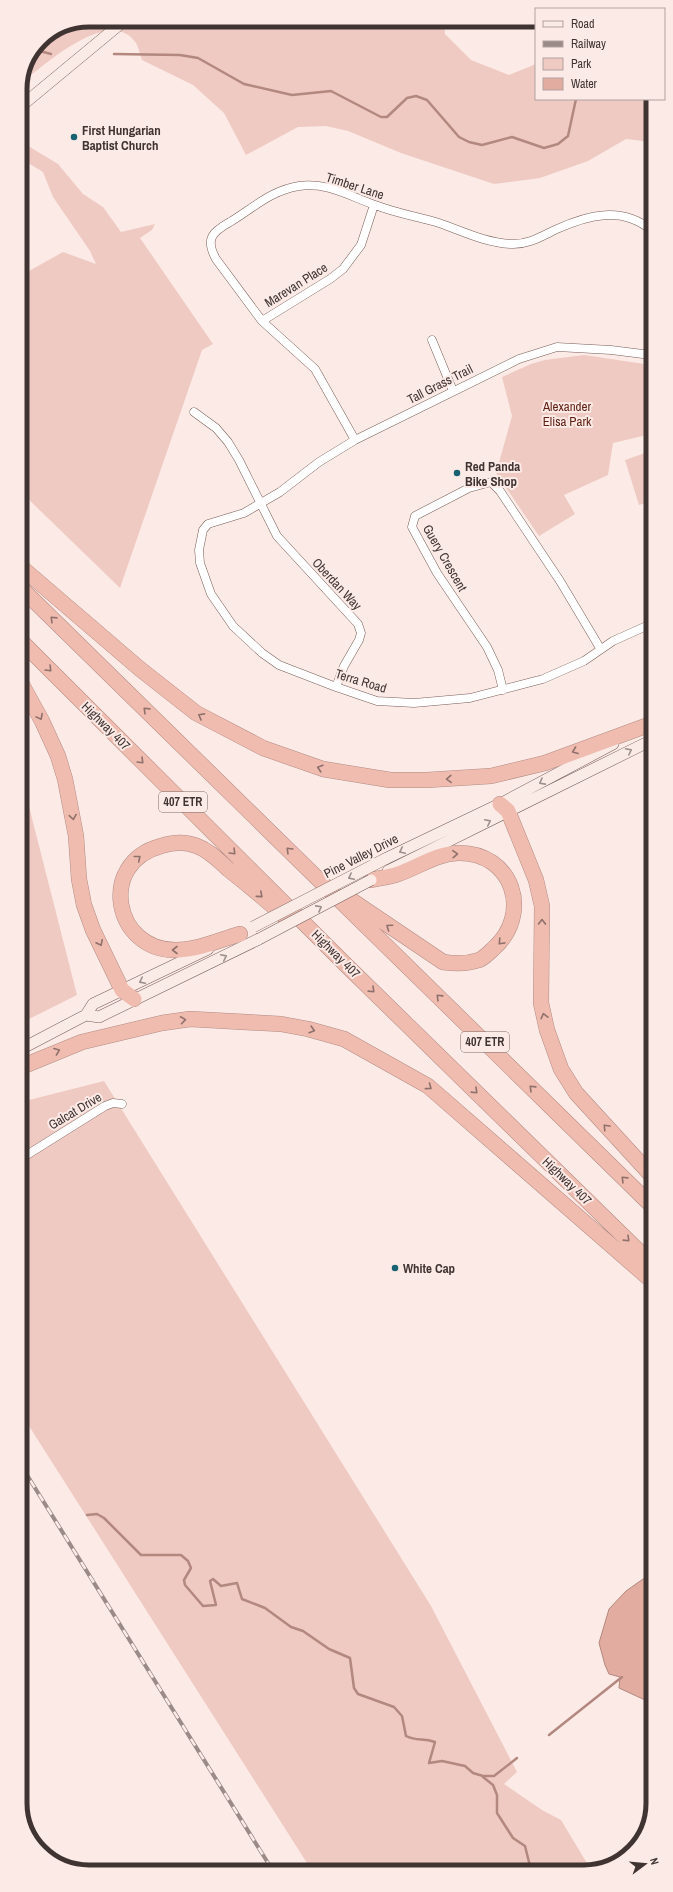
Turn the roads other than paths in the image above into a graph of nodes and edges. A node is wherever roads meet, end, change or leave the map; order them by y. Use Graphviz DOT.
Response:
graph roads {
  1 [pos="118,27"];
  2 [pos="27,101"];
  3 [pos="374,205"];
  4 [pos="646,227"];
  5 [pos="262,321"];
  6 [pos="432,340"];
  7 [pos="646,354"];
  8 [pos="453,391"];
  9 [pos="194,412"];
  10 [pos="355,440"];
  11 [pos="260,504"];
  12 [pos="27,572"];
  13 [pos="27,594"];
  14 [pos="646,625"];
  15 [pos="27,648"];
  16 [pos="600,648"];
  17 [pos="336,687"];
  18 [pos="503,690"];
  19 [pos="27,694"];
  20 [pos="646,727"];
  21 [pos="646,728"];
  22 [pos="646,743"];
  23 [pos="504,808"];
  24 [pos="391,873"];
  25 [pos="317,877"];
  26 [pos="371,880"];
  27 [pos="240,934"];
  28 [pos="344,963"];
  29 [pos="122,990"];
  30 [pos="134,999"];
  31 [pos="86,1015"];
  32 [pos="27,1046"];
  33 [pos="27,1065"];
  34 [pos="122,1104"];
  35 [pos="27,1155"];
  36 [pos="646,1169"];
  37 [pos="646,1200"];
  38 [pos="646,1258"];
  39 [pos="646,1276"];
  1 -- 2 [label="main road"];
  3 -- 4 [label="street, Timber Lane"];
  3 -- 5 [label="street, Marevan Place"];
  3 -- 5 [label="street, Timber Lane"];
  5 -- 10 [label="street, Timber Lane"];
  6 -- 8 [label="street"];
  7 -- 8 [label="street, Tall Grass Trail"];
  8 -- 10 [label="street, Tall Grass Trail"];
  9 -- 11 [label="street, Oberdan Way"];
  10 -- 11 [label="street, Tall Grass Trail"];
  11 -- 17 [label="street, Oberdan Way"];
  11 -- 17 [label="street, Terra Road"];
  20 -- 12 [label="highway, one-way"];
  25 -- 13 [label="highway, 407 ETR, one-way"];
  14 -- 16 [label="street, Terra Road"];
  15 -- 28 [label="highway, Highway 407 / 407 ETR, one-way"];
  16 -- 18 [label="street, Terra Road"];
  16 -- 18 [label="street, Guery Crescent"];
  17 -- 18 [label="street, Terra Road"];
  19 -- 29 [label="highway, one-way"];
  21 -- 23 [label="main road, Pine Valley Drive, one-way"];
  23 -- 22 [label="main road, Pine Valley Drive, one-way"];
  24 -- 23 [label="main road, Pine Valley Drive, one-way"];
  23 -- 27 [label="main road, Pine Valley Drive, one-way, bridge"];
  36 -- 23 [label="highway, one-way"];
  24 -- 25 [label="highway, one-way"];
  24 -- 26 [label="highway"];
  37 -- 25 [label="highway, 407 ETR, one-way"];
  30 -- 26 [label="main road, Pine Valley Drive, one-way, bridge"];
  27 -- 28 [label="highway, one-way"];
  27 -- 29 [label="main road, Pine Valley Drive, one-way"];
  28 -- 38 [label="highway, Highway 407 / 407 ETR, one-way"];
  29 -- 30 [label="highway"];
  29 -- 31 [label="main road, Pine Valley Drive"];
  30 -- 31 [label="main road, Pine Valley Drive"];
  31 -- 32 [label="main road, Pine Valley Drive"];
  33 -- 39 [label="highway, one-way"];
  34 -- 35 [label="street, Galcat Drive"];
}
